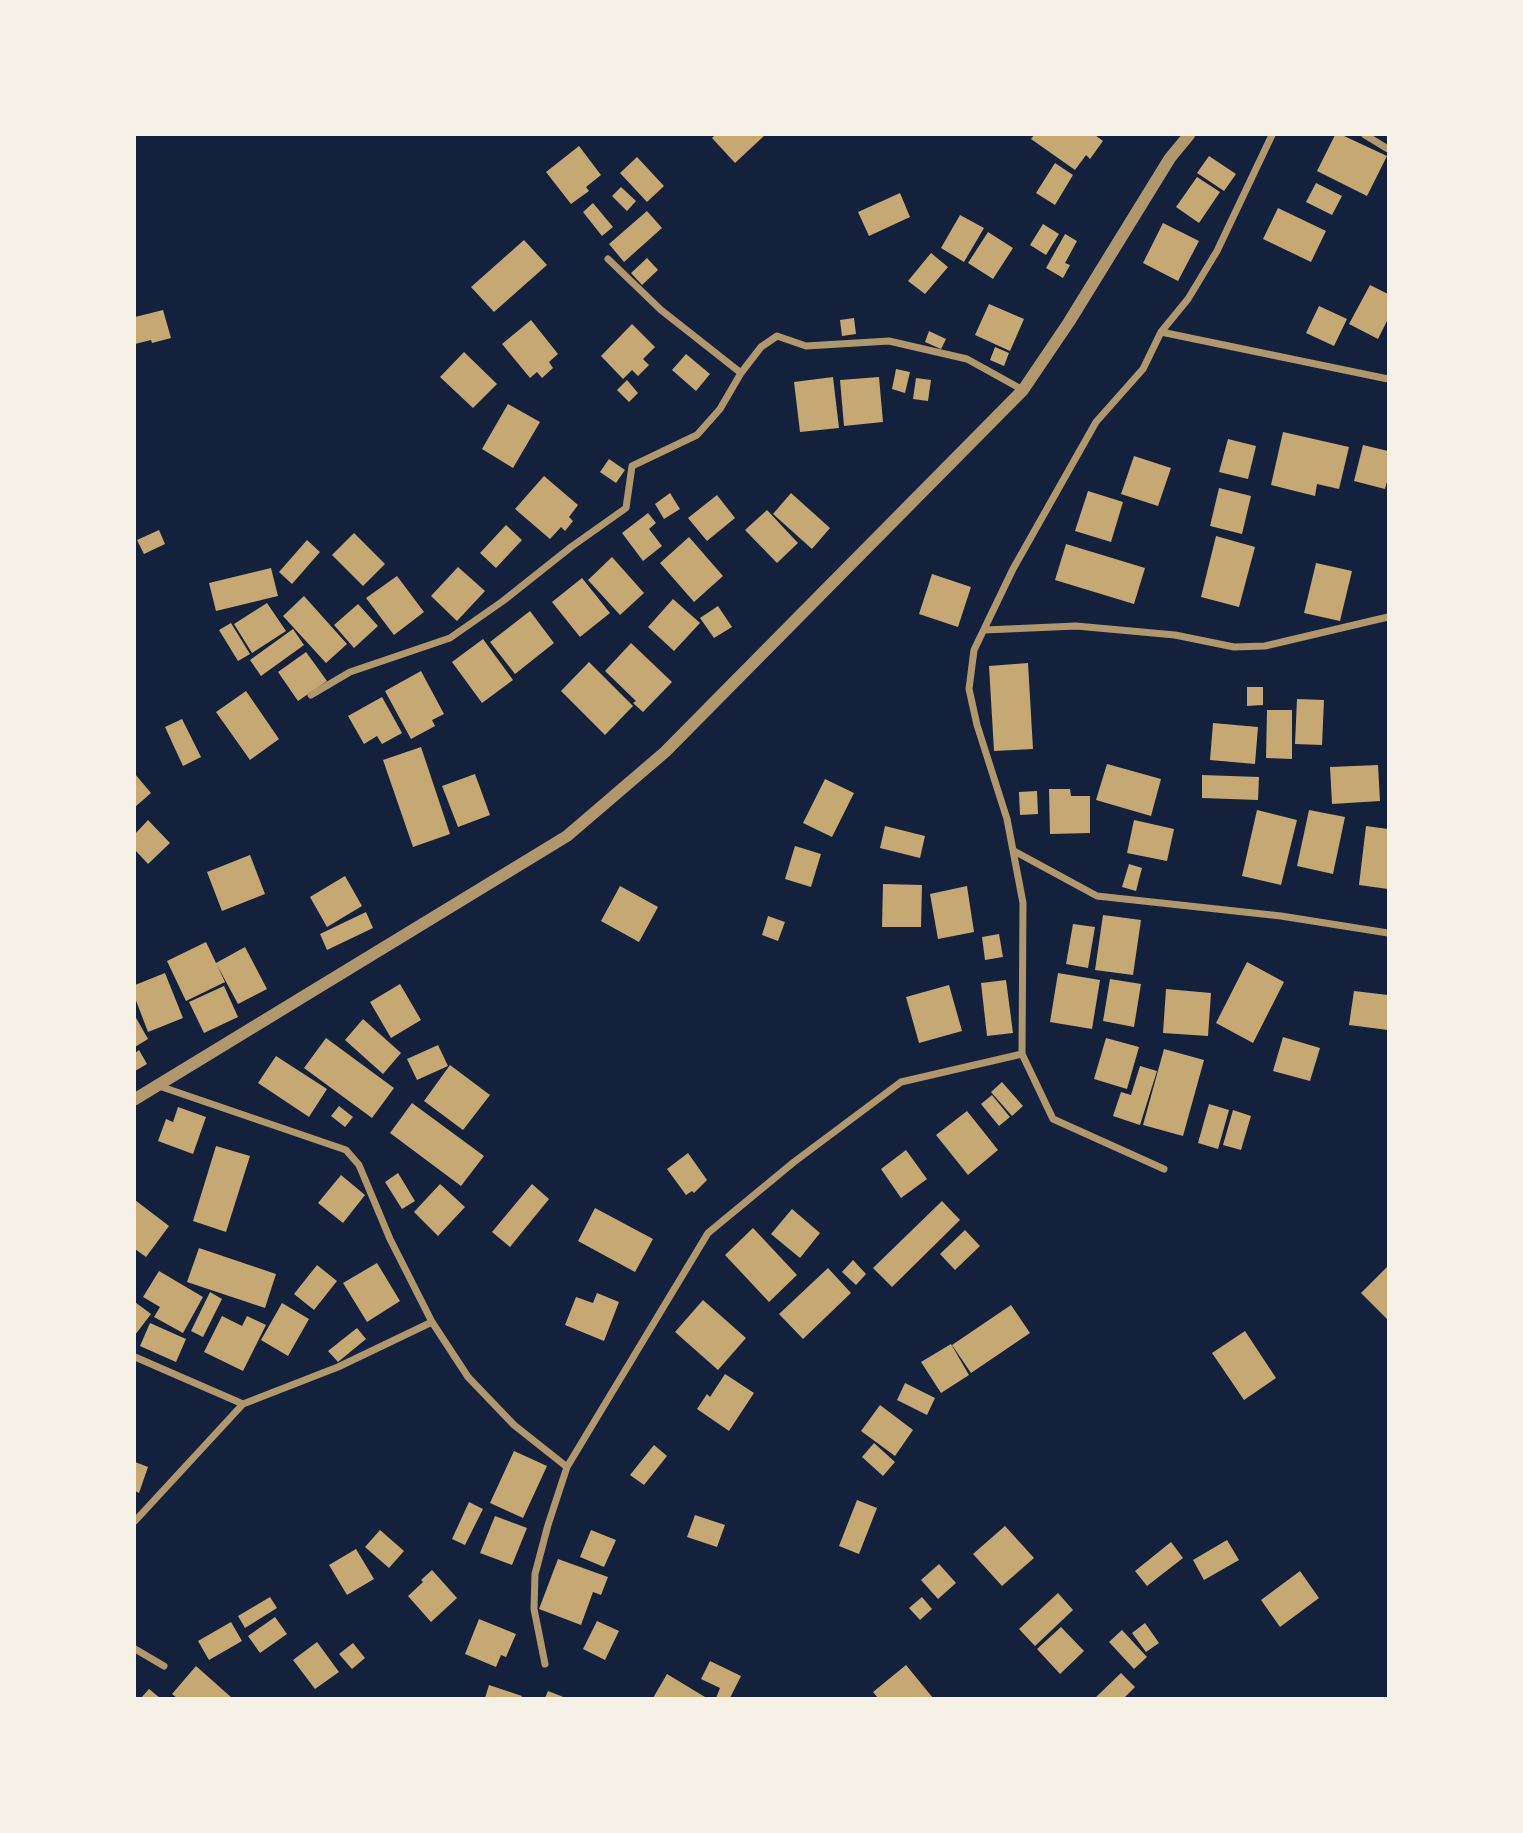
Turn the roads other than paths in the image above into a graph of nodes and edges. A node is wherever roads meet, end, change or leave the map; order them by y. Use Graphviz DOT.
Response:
graph roads {
  1 [pos="1189,135"];
  2 [pos="1272,135"];
  3 [pos="1365,135"];
  4 [pos="1388,149"];
  5 [pos="608,259"];
  6 [pos="1161,332"];
  7 [pos="741,373"];
  8 [pos="1388,379"];
  9 [pos="1023,390"];
  10 [pos="1388,617"];
  11 [pos="985,630"];
  12 [pos="311,695"];
  13 [pos="1014,851"];
  14 [pos="1388,933"];
  15 [pos="1021,1054"];
  16 [pos="159,1086"];
  17 [pos="135,1099"];
  18 [pos="1164,1169"];
  19 [pos="432,1322"];
  20 [pos="135,1357"];
  21 [pos="243,1404"];
  22 [pos="567,1467"];
  23 [pos="135,1521"];
  24 [pos="135,1649"];
  25 [pos="545,1664"];
  26 [pos="164,1666"];
  1 -- 9 [label="street"];
  2 -- 6 [label="street"];
  3 -- 4 [label="street"];
  5 -- 7 [label="street"];
  6 -- 8 [label="street"];
  6 -- 11 [label="street"];
  7 -- 9 [label="street"];
  7 -- 12 [label="street"];
  9 -- 16 [label="street"];
  10 -- 11 [label="street"];
  11 -- 13 [label="street"];
  13 -- 14 [label="street"];
  13 -- 15 [label="street"];
  15 -- 18 [label="street"];
  15 -- 22 [label="street"];
  16 -- 17 [label="street"];
  16 -- 19 [label="street"];
  19 -- 21 [label="street"];
  19 -- 22 [label="street"];
  20 -- 21 [label="street"];
  21 -- 23 [label="street"];
  22 -- 25 [label="street"];
  24 -- 26 [label="street"];
}
